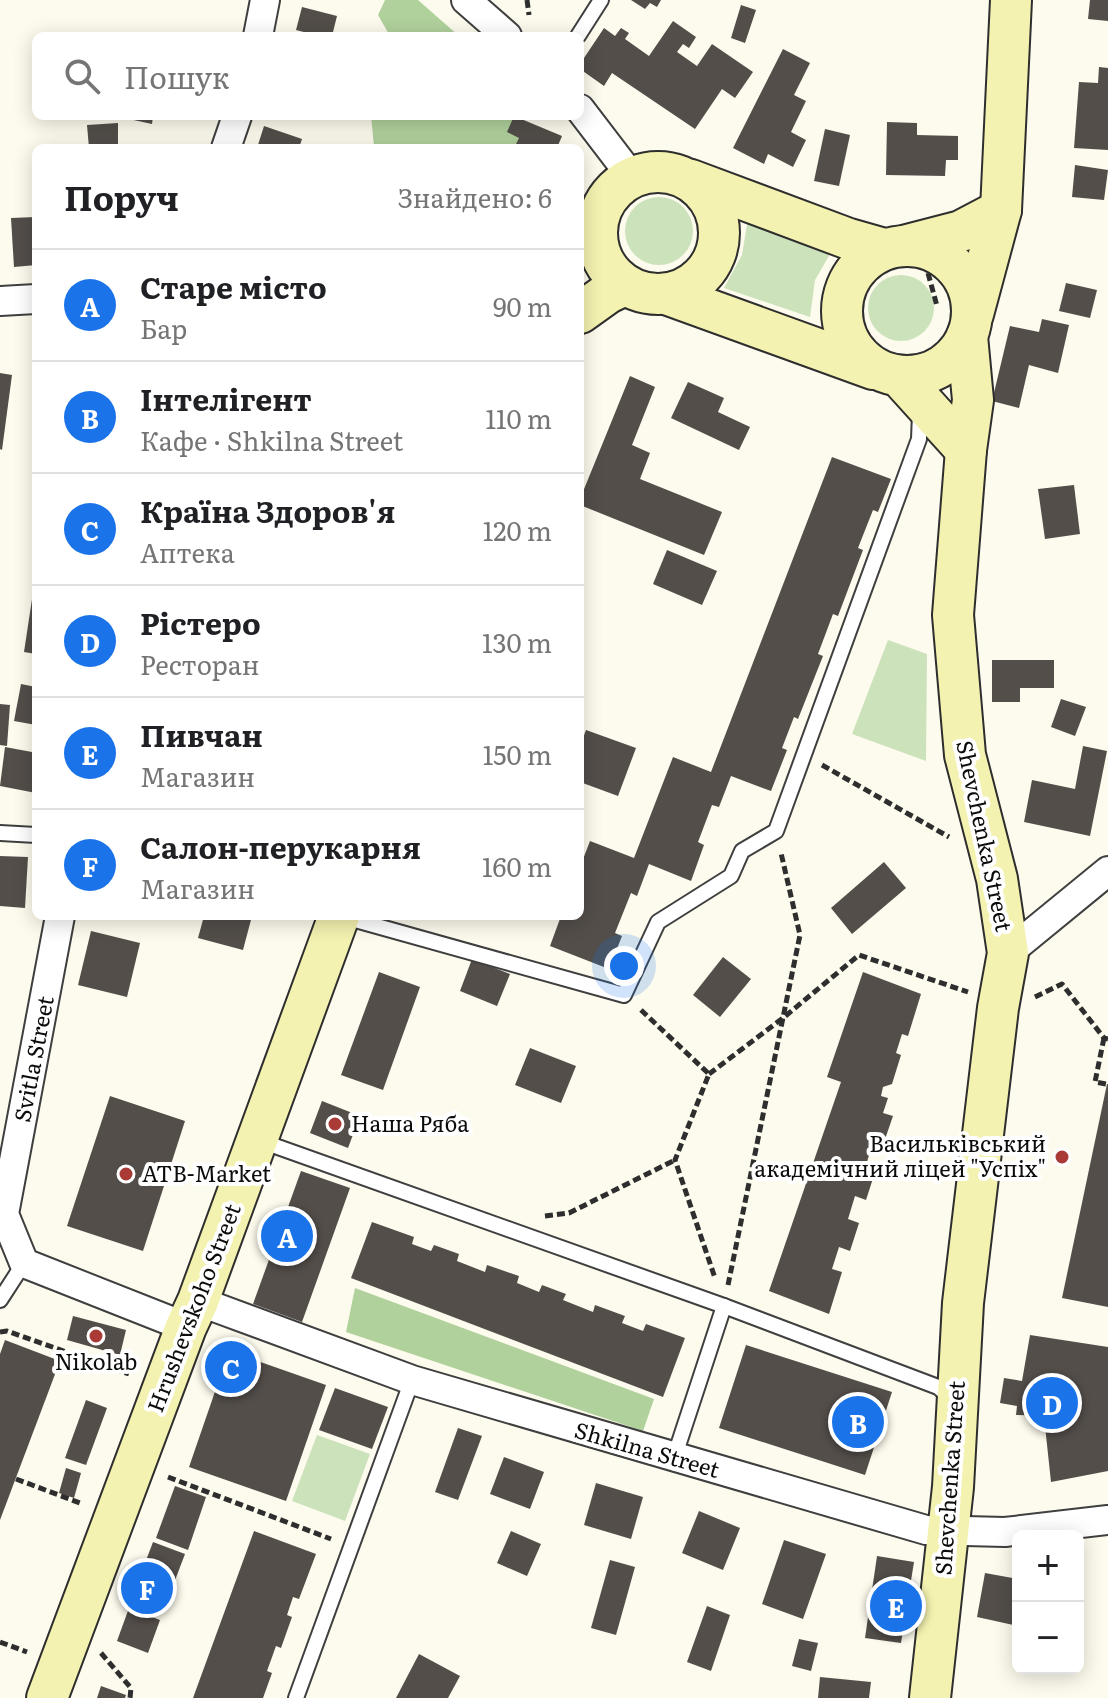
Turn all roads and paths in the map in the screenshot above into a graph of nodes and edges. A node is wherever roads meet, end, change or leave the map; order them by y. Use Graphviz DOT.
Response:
graph roads {
  1 [pos="265,0"];
  2 [pos="466,0"];
  3 [pos="601,0"];
  4 [pos="1011,0"];
  5 [pos="259,32"];
  6 [pos="502,32"];
  7 [pos="581,32"];
  8 [pos="584,114"];
  9 [pos="236,120"];
  10 [pos="227,144"];
  11 [pos="632,177"];
  12 [pos="691,180"];
  13 [pos="601,208"];
  14 [pos="1001,210"];
  15 [pos="904,247"];
  16 [pos="584,252"];
  17 [pos="625,285"];
  18 [pos="666,294"];
  19 [pos="32,299"];
  20 [pos="0,301"];
  21 [pos="584,310"];
  22 [pos="959,323"];
  23 [pos="901,383"];
  24 [pos="966,450"];
  25 [pos="803,755"];
  26 [pos="776,831"];
  27 [pos="0,833"];
  28 [pos="32,835"];
  29 [pos="954,839"];
  30 [pos="1108,871"];
  31 [pos="59,920"];
  32 [pos="339,920"];
  33 [pos="354,920"];
  34 [pos="1008,953"];
  35 [pos="624,995"];
  36 [pos="976,995"];
  37 [pos="783,1018"];
  38 [pos="1104,1038"];
  39 [pos="709,1074"];
  40 [pos="1106,1084"];
  41 [pos="258,1139"];
  42 [pos="675,1160"];
  43 [pos="493,1223"];
  44 [pos="24,1263"];
  45 [pos="0,1300"];
  46 [pos="724,1306"];
  47 [pos="192,1314"];
  48 [pos="0,1332"];
  49 [pos="129,1374"];
  50 [pos="412,1380"];
  51 [pos="956,1402"];
  52 [pos="674,1458"];
  53 [pos="168,1477"];
  54 [pos="16,1479"];
  55 [pos="80,1503"];
  56 [pos="1108,1520"];
  57 [pos="947,1530"];
  58 [pos="351,1546"];
  59 [pos="0,1642"];
  60 [pos="27,1652"];
  61 [pos="101,1653"];
  62 [pos="47,1698"];
  63 [pos="130,1698"];
  64 [pos="296,1698"];
  65 [pos="930,1698"];
  1 -- 5 [label="street"];
  2 -- 6 [label="street"];
  3 -- 7 [label="lane"];
  4 -- 14 [label="main road, Shevchenka Street"];
  8 -- 11 [label="street"];
  9 -- 10 [label="street"];
  11 -- 12 [label="main road"];
  11 -- 13 [label="main road"];
  12 -- 15 [label="main road"];
  12 -- 18 [label="main road"];
  13 -- 16 [label="main road"];
  13 -- 17 [label="main road"];
  14 -- 15 [label="main road"];
  14 -- 22 [label="main road, Shevchenka Street"];
  15 -- 22 [label="path"];
  15 -- 22 [label="main road"];
  15 -- 23 [label="main road"];
  17 -- 18 [label="main road"];
  17 -- 21 [label="main road"];
  18 -- 23 [label="main road"];
  19 -- 20 [label="street"];
  22 -- 23 [label="main road"];
  22 -- 24 [label="main road, Shevchenka Street"];
  23 -- 24 [label="main road"];
  23 -- 25 [label="lane"];
  24 -- 34 [label="main road, Shevchenka Street"];
  25 -- 26 [label="lane"];
  25 -- 29 [label="path"];
  26 -- 35 [label="lane"];
  26 -- 37 [label="path"];
  27 -- 28 [label="lane"];
  30 -- 34 [label="street"];
  31 -- 44 [label="street, Svitla Street"];
  32 -- 41 [label="main road, Hrushevskoho Street"];
  33 -- 35 [label="lane"];
  34 -- 51 [label="main road, Shevchenka Street"];
  35 -- 39 [label="path"];
  36 -- 37 [label="path"];
  37 -- 39 [label="path"];
  37 -- 46 [label="path"];
  38 -- 40 [label="path"];
  39 -- 42 [label="path"];
  41 -- 43 [label="lane"];
  41 -- 47 [label="main road, Hrushevskoho Street"];
  42 -- 43 [label="path"];
  42 -- 46 [label="path"];
  43 -- 46 [label="lane"];
  44 -- 45 [label="lane"];
  44 -- 47 [label="street"];
  46 -- 51 [label="lane"];
  46 -- 52 [label="lane"];
  47 -- 50 [label="street, Shkilna Street"];
  47 -- 62 [label="main road, Hrushevskoho Street"];
  48 -- 49 [label="path"];
  50 -- 52 [label="street, Shkilna Street"];
  50 -- 58 [label="lane"];
  51 -- 57 [label="main road, Shevchenka Street"];
  52 -- 57 [label="street, Shkilna Street"];
  53 -- 58 [label="path"];
  54 -- 55 [label="path"];
  56 -- 57 [label="street, Shkilna Street"];
  57 -- 65 [label="main road, Shevchenka Street"];
  58 -- 64 [label="lane"];
  59 -- 60 [label="path"];
  61 -- 63 [label="path"];
}
